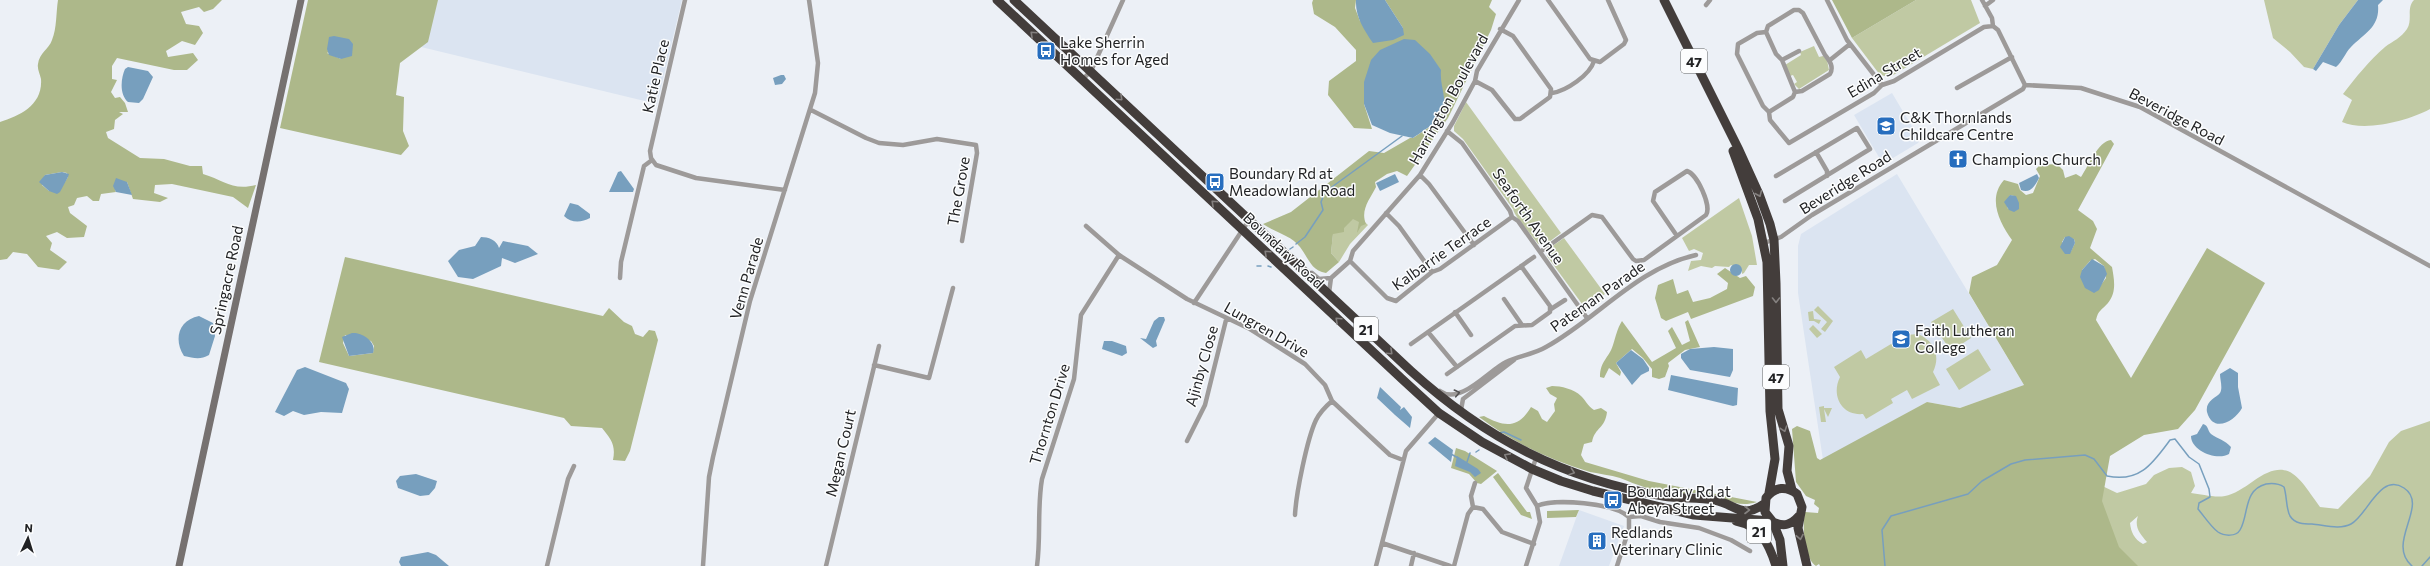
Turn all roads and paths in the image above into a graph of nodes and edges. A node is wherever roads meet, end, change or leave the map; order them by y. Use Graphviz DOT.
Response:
graph roads {
  1 [pos="301,0"];
  2 [pos="685,0"];
  3 [pos="809,0"];
  4 [pos="997,0"];
  5 [pos="1014,0"];
  6 [pos="1123,0"];
  7 [pos="1519,0"];
  8 [pos="1548,0"];
  9 [pos="1608,0"];
  10 [pos="1664,0"];
  11 [pos="1710,0"];
  12 [pos="1826,0"];
  13 [pos="1982,0"];
  14 [pos="1993,0"];
  15 [pos="1706,6"];
  16 [pos="1984,6"];
  17 [pos="1994,26"];
  18 [pos="1500,29"];
  19 [pos="1766,32"];
  20 [pos="1850,44"];
  21 [pos="1799,50"];
  22 [pos="2012,57"];
  23 [pos="1782,60"];
  24 [pos="1830,60"];
  25 [pos="1594,61"];
  26 [pos="1091,71"];
  27 [pos="1082,80"];
  28 [pos="1475,81"];
  29 [pos="1882,85"];
  30 [pos="2025,85"];
  31 [pos="1957,88"];
  32 [pos="1795,92"];
  33 [pos="1552,93"];
  34 [pos="811,110"];
  35 [pos="1769,112"];
  36 [pos="1724,121"];
  37 [pos="1447,131"];
  38 [pos="1816,152"];
  39 [pos="651,159"];
  40 [pos="1420,175"];
  41 [pos="1776,176"];
  42 [pos="1827,176"];
  43 [pos="785,190"];
  44 [pos="1785,201"];
  45 [pos="1386,213"];
  46 [pos="1512,217"];
  47 [pos="1249,220"];
  48 [pos="1086,226"];
  49 [pos="1242,230"];
  50 [pos="1263,233"];
  51 [pos="1677,236"];
  52 [pos="1774,240"];
  53 [pos="962,241"];
  54 [pos="1764,243"];
  55 [pos="1474,245"];
  56 [pos="1540,252"];
  57 [pos="1119,255"];
  58 [pos="1696,255"];
  59 [pos="1534,257"];
  60 [pos="1350,261"];
  61 [pos="1521,266"];
  62 [pos="2430,266"];
  63 [pos="1432,272"];
  64 [pos="620,278"];
  65 [pos="1331,278"];
  66 [pos="953,288"];
  67 [pos="1330,296"];
  68 [pos="1504,299"];
  69 [pos="1565,300"];
  70 [pos="1194,303"];
  71 [pos="1551,309"];
  72 [pos="1455,312"];
  73 [pos="1587,318"];
  74 [pos="1226,320"];
  75 [pos="1522,325"];
  76 [pos="1428,332"];
  77 [pos="1471,335"];
  78 [pos="1411,344"];
  79 [pos="879,346"];
  80 [pos="1514,360"];
  81 [pos="874,365"];
  82 [pos="1457,366"];
  83 [pos="1411,371"];
  84 [pos="1447,374"];
  85 [pos="1332,401"];
  86 [pos="1439,413"];
  87 [pos="1462,415"];
  88 [pos="1187,441"];
  89 [pos="1536,458"];
  90 [pos="1403,460"];
  91 [pos="574,466"];
  92 [pos="1532,469"];
  93 [pos="1475,483"];
  94 [pos="1792,490"];
  95 [pos="1769,494"];
  96 [pos="1764,504"];
  97 [pos="1537,506"];
  98 [pos="1473,507"];
  99 [pos="1296,515"];
  100 [pos="1799,516"];
  101 [pos="1628,517"];
  102 [pos="1722,518"];
  103 [pos="1772,522"];
  104 [pos="1382,543"];
  105 [pos="1534,544"];
  106 [pos="1750,551"];
  107 [pos="1414,553"];
  108 [pos="1806,562"];
  109 [pos="179,566"];
  110 [pos="547,566"];
  111 [pos="703,566"];
  112 [pos="826,566"];
  113 [pos="1036,566"];
  114 [pos="1376,566"];
  115 [pos="1411,566"];
  116 [pos="1450,566"];
  117 [pos="1454,566"];
  118 [pos="1526,566"];
  119 [pos="1617,566"];
  120 [pos="1776,566"];
  121 [pos="1783,566"];
  1 -- 109 [label="street, Springacre Road"];
  2 -- 39 [label="street, Katie Place"];
  3 -- 34 [label="street, Venn Parade"];
  27 -- 4 [label="highway, Boundary Road / 21, one-way"];
  5 -- 26 [label="highway, Boundary Road / 21"];
  6 -- 26 [label="street"];
  7 -- 18 [label="street, Harrington Boulevard"];
  8 -- 25 [label="street"];
  9 -- 25 [label="street"];
  10 -- 36 [label="highway, 47"];
  11 -- 15 [label="street"];
  12 -- 20 [label="street"];
  13 -- 16 [label="street"];
  14 -- 16 [label="street"];
  16 -- 17 [label="street"];
  17 -- 22 [label="street"];
  17 -- 29 [label="street, Edina Street"];
  18 -- 28 [label="street, Harrington Boulevard"];
  18 -- 33 [label="street"];
  19 -- 23 [label="street"];
  19 -- 24 [label="street"];
  19 -- 35 [label="street"];
  20 -- 24 [label="street"];
  20 -- 29 [label="street"];
  21 -- 23 [label="street"];
  22 -- 30 [label="street"];
  22 -- 31 [label="street"];
  23 -- 32 [label="street"];
  24 -- 32 [label="street"];
  25 -- 33 [label="street"];
  26 -- 27 [label="street"];
  26 -- 47 [label="highway, Boundary Road / 21, one-way"];
  49 -- 27 [label="highway, Boundary Road / 21, one-way"];
  28 -- 33 [label="street"];
  28 -- 37 [label="street, Harrington Boulevard"];
  29 -- 35 [label="street, Edina Street"];
  30 -- 52 [label="street, Beveridge Road"];
  30 -- 62 [label="street, Beveridge Road"];
  32 -- 35 [label="street"];
  34 -- 43 [label="street, Venn Parade"];
  34 -- 53 [label="street, The Grove"];
  36 -- 52 [label="highway, 47, one-way"];
  36 -- 54 [label="highway, 47"];
  37 -- 40 [label="street, Harrington Boulevard"];
  37 -- 46 [label="street, Seaforth Avenue"];
  38 -- 41 [label="street"];
  38 -- 42 [label="street"];
  38 -- 42 [label="street"];
  39 -- 43 [label="street"];
  39 -- 64 [label="street"];
  40 -- 45 [label="street, Harrington Boulevard"];
  40 -- 55 [label="street"];
  42 -- 44 [label="street"];
  43 -- 111 [label="street, Venn Parade"];
  45 -- 60 [label="street, Harrington Boulevard"];
  45 -- 63 [label="street"];
  46 -- 55 [label="street, Kalbarrie Terrace"];
  46 -- 56 [label="street, Seaforth Avenue"];
  47 -- 49 [label="street"];
  47 -- 50 [label="highway, Boundary Road / 21"];
  48 -- 57 [label="street, Lungren Drive"];
  49 -- 70 [label="street"];
  86 -- 49 [label="highway, Boundary Road / 21, one-way"];
  50 -- 65 [label="street"];
  50 -- 67 [label="highway, Boundary Road / 21"];
  51 -- 51 [label="street"];
  51 -- 56 [label="street"];
  52 -- 54 [label="street, Beveridge Road"];
  52 -- 94 [label="highway, 47, one-way"];
  54 -- 95 [label="highway, 47"];
  55 -- 63 [label="street, Kalbarrie Terrace"];
  56 -- 73 [label="street, Seaforth Avenue"];
  57 -- 70 [label="street, Lungren Drive"];
  57 -- 113 [label="street, Thornton Drive"];
  58 -- 73 [label="street, Pateman Parade"];
  59 -- 61 [label="street"];
  60 -- 63 [label="street, Kalbarrie Terrace"];
  60 -- 65 [label="street, Harrington Boulevard"];
  61 -- 71 [label="street"];
  61 -- 72 [label="street"];
  65 -- 67 [label="street"];
  66 -- 81 [label="street"];
  67 -- 83 [label="highway, Boundary Road / 21, one-way"];
  68 -- 75 [label="street"];
  69 -- 71 [label="street"];
  70 -- 74 [label="street, Lungren Drive"];
  71 -- 75 [label="street"];
  72 -- 76 [label="street"];
  72 -- 77 [label="street"];
  73 -- 80 [label="street, Pateman Parade"];
  74 -- 85 [label="street, Lungren Drive"];
  74 -- 88 [label="street, Ajinby Close"];
  75 -- 82 [label="street"];
  76 -- 78 [label="street"];
  76 -- 82 [label="street"];
  79 -- 81 [label="street, Megan Court"];
  83 -- 80 [label="street, Pateman Parade, one-way"];
  80 -- 87 [label="street, Pateman Parade"];
  81 -- 112 [label="street, Megan Court"];
  82 -- 84 [label="street"];
  83 -- 87 [label="highway, Boundary Road / 21"];
  85 -- 90 [label="street, Lungren Drive"];
  85 -- 99 [label="street"];
  86 -- 90 [label="street"];
  92 -- 86 [label="highway, Boundary Road / 21, one-way"];
  87 -- 89 [label="highway, Boundary Road / 21"];
  89 -- 92 [label="street"];
  89 -- 96 [label="highway, Boundary Road / 21, one-way"];
  90 -- 104 [label="street"];
  91 -- 110 [label="street"];
  92 -- 97 [label="street"];
  92 -- 102 [label="highway, Boundary Road / 21"];
  93 -- 98 [label="street"];
  94 -- 95 [label="highway"];
  94 -- 100 [label="highway"];
  95 -- 96 [label="highway, 21"];
  96 -- 103 [label="highway"];
  97 -- 101 [label="street"];
  97 -- 105 [label="street"];
  98 -- 105 [label="street"];
  98 -- 117 [label="street"];
  100 -- 103 [label="highway, 21"];
  100 -- 108 [label="highway, one-way"];
  101 -- 106 [label="street"];
  101 -- 119 [label="street"];
  102 -- 103 [label="highway, Boundary Road / 21"];
  102 -- 120 [label="highway, 21"];
  103 -- 121 [label="highway, 21"];
  104 -- 107 [label="street"];
  104 -- 114 [label="street"];
  105 -- 118 [label="street"];
  107 -- 115 [label="street"];
  107 -- 116 [label="street"];
}
